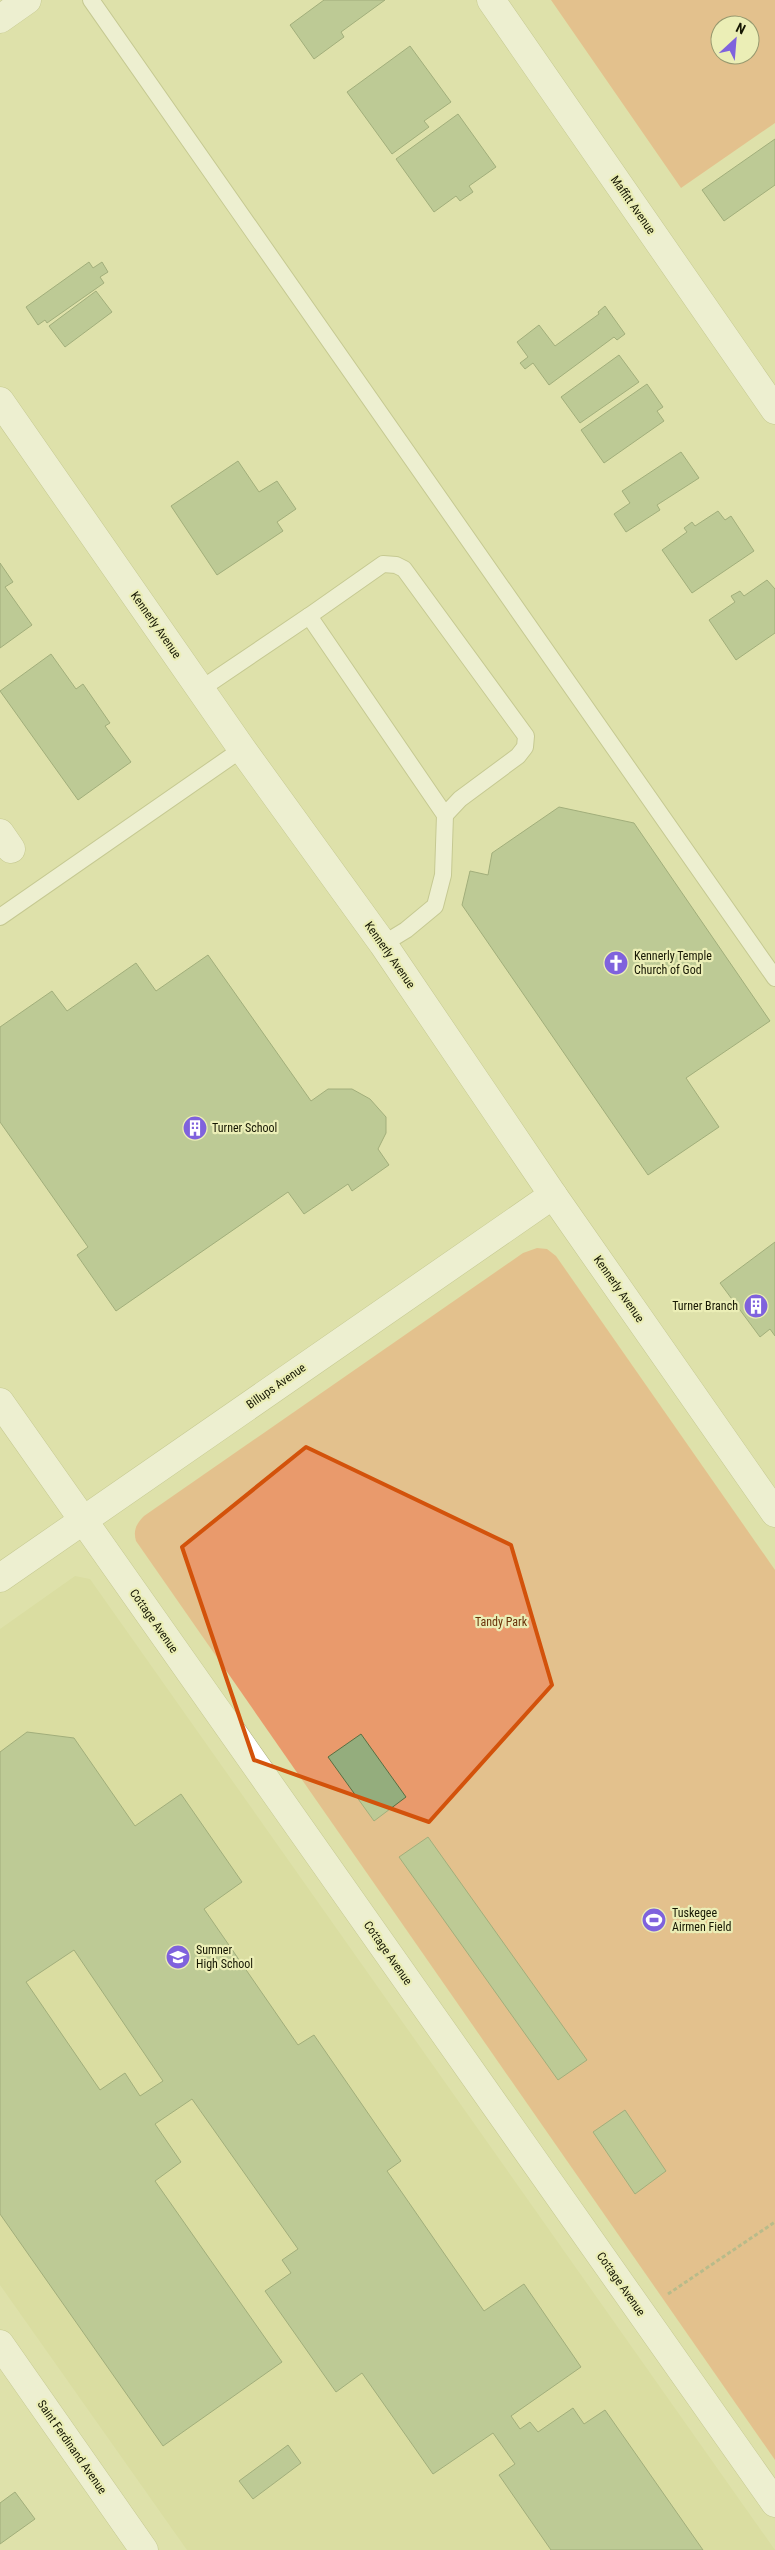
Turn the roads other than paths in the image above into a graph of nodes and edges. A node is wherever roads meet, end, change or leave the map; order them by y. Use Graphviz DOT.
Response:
graph roads {
  1 [pos="27,0"];
  2 [pos="91,0"];
  3 [pos="491,0"];
  4 [pos="0,19"];
  5 [pos="0,401"];
  6 [pos="775,410"];
  7 [pos="309,616"];
  8 [pos="201,689"];
  9 [pos="242,749"];
  10 [pos="445,816"];
  11 [pos="0,917"];
  12 [pos="383,944"];
  13 [pos="775,978"];
  14 [pos="553,1195"];
  15 [pos="0,1402"];
  16 [pos="775,1513"];
  17 [pos="83,1520"];
  18 [pos="0,1578"];
  19 [pos="0,2344"];
  20 [pos="775,2503"];
  21 [pos="144,2550"];
  1 -- 4 [label="street"];
  2 -- 13 [label="lane"];
  3 -- 6 [label="street, Maffitt Avenue"];
  5 -- 8 [label="street, Kennerly Avenue"];
  7 -- 8 [label="lane"];
  7 -- 10 [label="lane"];
  7 -- 10 [label="lane"];
  8 -- 9 [label="street, Kennerly Avenue"];
  9 -- 11 [label="lane"];
  9 -- 12 [label="street, Kennerly Avenue"];
  10 -- 12 [label="lane"];
  12 -- 14 [label="street, Kennerly Avenue"];
  14 -- 16 [label="street, Kennerly Avenue"];
  14 -- 17 [label="street, Billups Avenue"];
  15 -- 17 [label="street, Cottage Avenue"];
  17 -- 18 [label="street, Billups Avenue"];
  17 -- 20 [label="street, Cottage Avenue"];
  19 -- 21 [label="street, Saint Ferdinand Avenue"];
}
